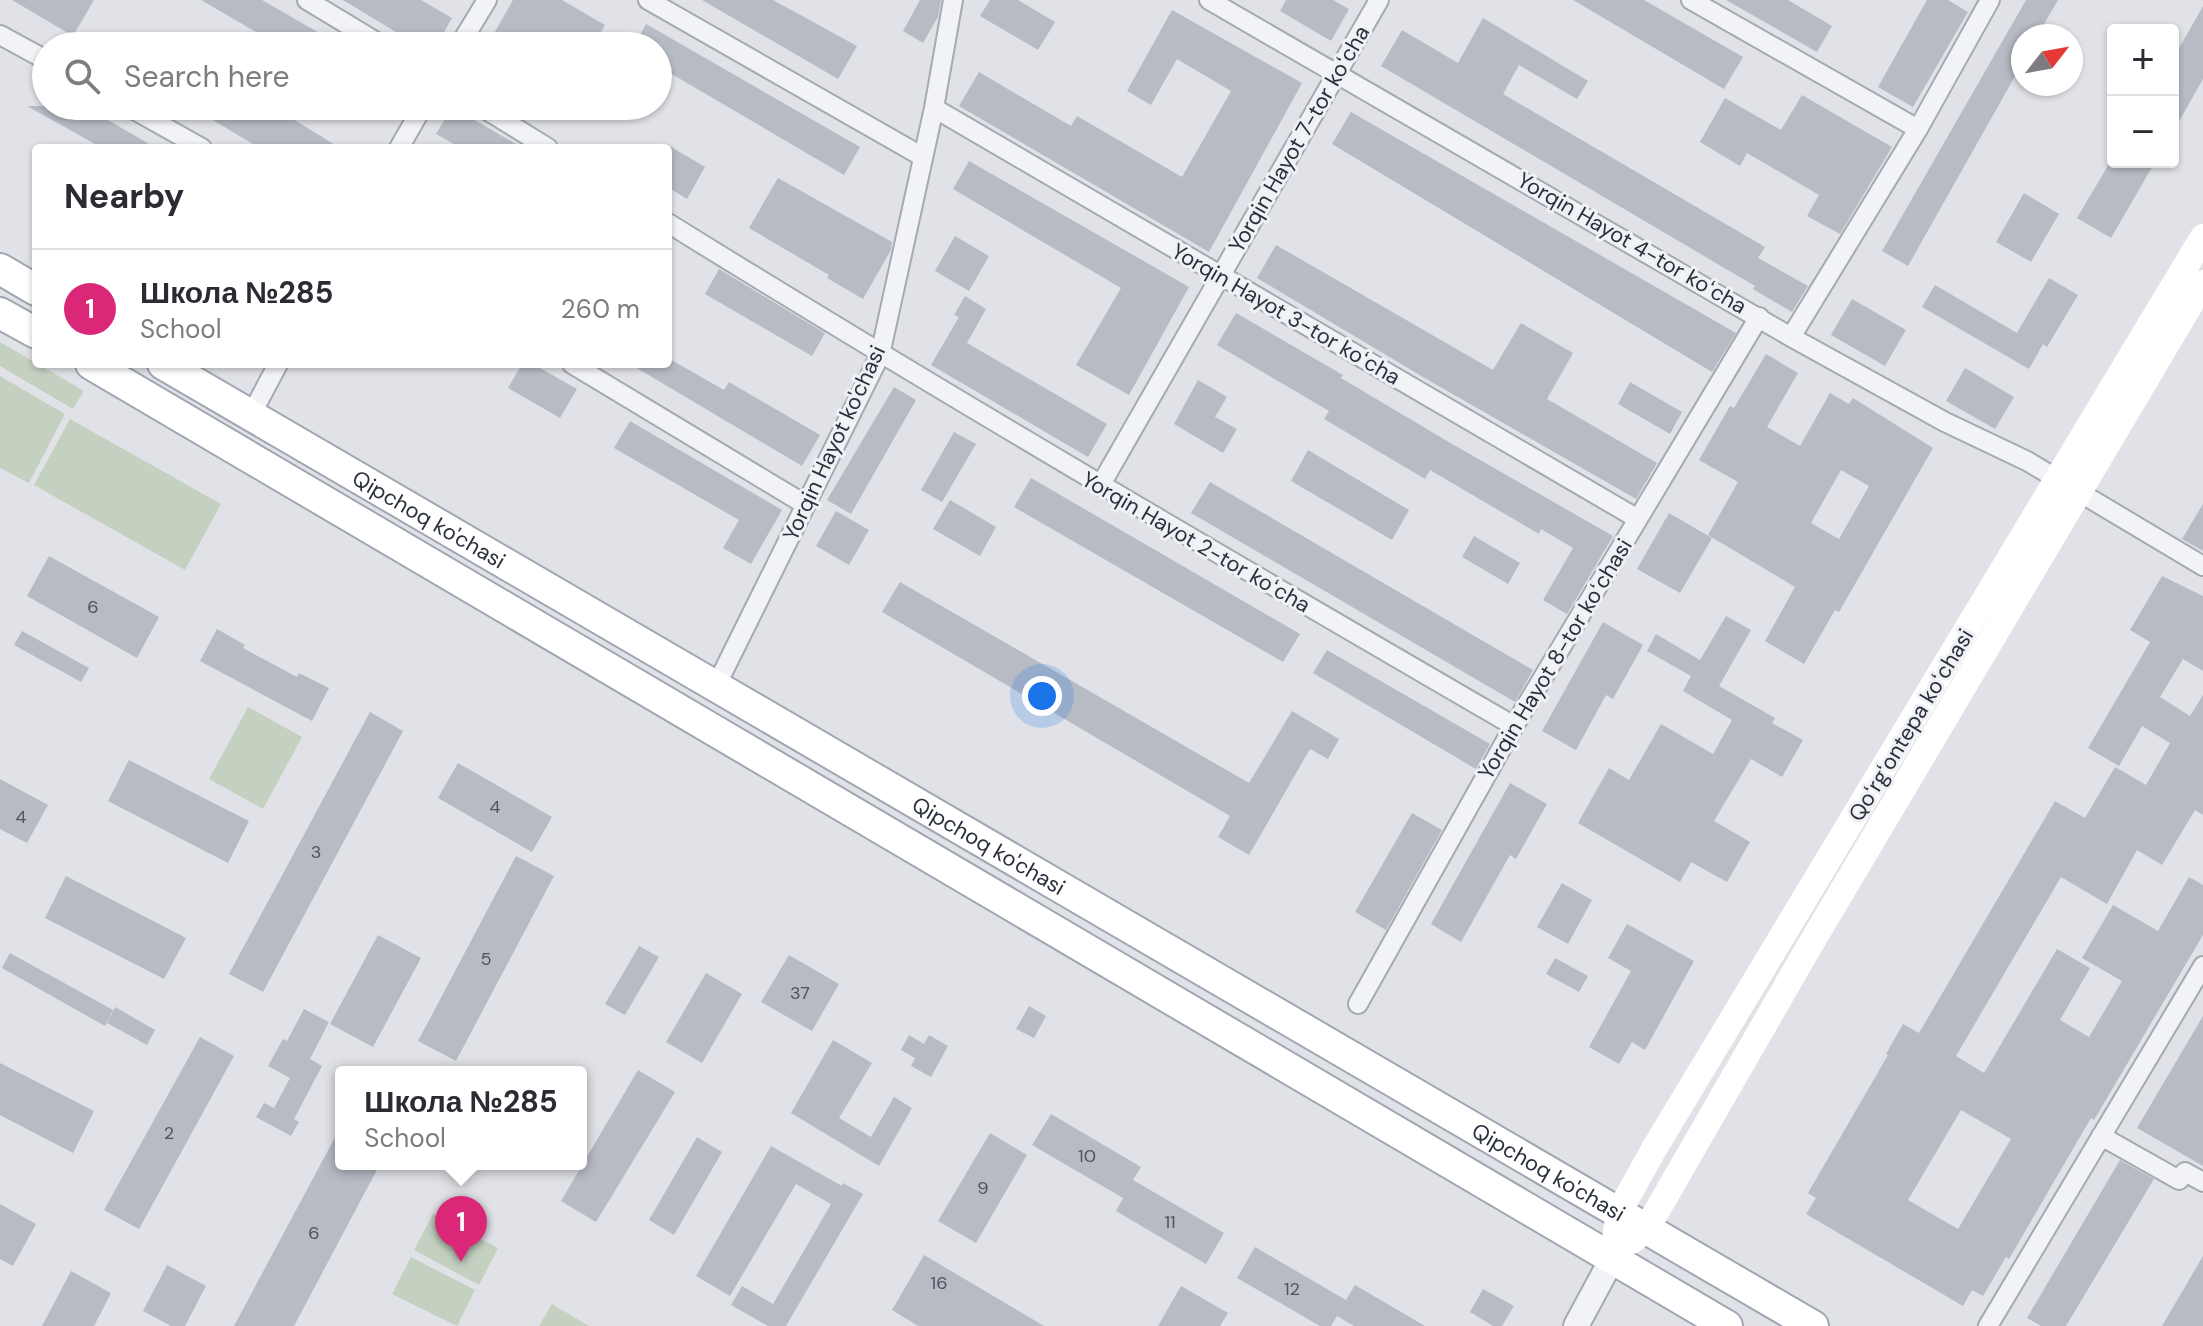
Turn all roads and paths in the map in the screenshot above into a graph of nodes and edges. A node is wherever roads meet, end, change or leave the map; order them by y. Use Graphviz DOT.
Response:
graph roads {
  1 [pos="307,0"];
  2 [pos="487,0"];
  3 [pos="648,0"];
  4 [pos="953,0"];
  5 [pos="1209,0"];
  6 [pos="1379,0"];
  7 [pos="1691,0"];
  8 [pos="1990,0"];
  9 [pos="360,32"];
  10 [pos="468,32"];
  11 [pos="0,35"];
  12 [pos="32,52"];
  13 [pos="1336,72"];
  14 [pos="934,108"];
  15 [pos="152,120"];
  16 [pos="415,120"];
  17 [pos="503,120"];
  18 [pos="1918,129"];
  19 [pos="195,144"];
  20 [pos="401,144"];
  21 [pos="542,144"];
  22 [pos="923,157"];
  23 [pos="672,225"];
  24 [pos="2203,237"];
  25 [pos="0,269"];
  26 [pos="1220,275"];
  27 [pos="2203,283"];
  28 [pos="32,288"];
  29 [pos="0,313"];
  30 [pos="1759,317"];
  31 [pos="32,331"];
  32 [pos="1791,337"];
  33 [pos="880,355"];
  34 [pos="98,368"];
  35 [pos="167,368"];
  36 [pos="170,368"];
  37 [pos="276,368"];
  38 [pos="579,368"];
  39 [pos="154,399"];
  40 [pos="251,415"];
  41 [pos="1100,486"];
  42 [pos="2069,486"];
  43 [pos="806,505"];
  44 [pos="1638,519"];
  45 [pos="465,540"];
  46 [pos="2203,566"];
  47 [pos="447,572"];
  48 [pos="716,686"];
  49 [pos="1514,726"];
  50 [pos="2203,966"];
  51 [pos="1358,1004"];
  52 [pos="2101,1136"];
  53 [pos="2203,1182"];
  54 [pos="1619,1212"];
  55 [pos="1647,1228"];
  56 [pos="1612,1259"];
  57 [pos="1576,1326"];
  58 [pos="1727,1326"];
  59 [pos="1813,1326"];
  60 [pos="1988,1326"];
  1 -- 9 [label="street"];
  2 -- 10 [label="street"];
  3 -- 22 [label="street"];
  4 -- 14 [label="street, Yorqin Hayot ko'chasi"];
  5 -- 13 [label="street, Yorqin Hayot 4-tor koʻcha"];
  6 -- 13 [label="street, Yorqin Hayot 7-tor koʻcha"];
  7 -- 18 [label="street"];
  8 -- 18 [label="street"];
  11 -- 12 [label="street"];
  13 -- 26 [label="street, Yorqin Hayot 7-tor koʻcha"];
  13 -- 30 [label="street, Yorqin Hayot 4-tor koʻcha"];
  14 -- 22 [label="street, Yorqin Hayot ko'chasi"];
  14 -- 26 [label="street, Yorqin Hayot 3-tor koʻcha"];
  15 -- 19 [label="street"];
  16 -- 20 [label="street"];
  17 -- 21 [label="street"];
  18 -- 32 [label="street"];
  22 -- 33 [label="street, Yorqin Hayot ko'chasi"];
  23 -- 33 [label="street, Yorqin Hayot 2-tor koʻcha"];
  24 -- 42 [label="main road, Qoʻrgʻontepa koʻchasi"];
  25 -- 28 [label="main road"];
  26 -- 41 [label="street, Yorqin Hayot 7-tor koʻcha"];
  26 -- 44 [label="street, Yorqin Hayot 3-tor koʻcha"];
  27 -- 42 [label="main road, Qoʻrgʻontepa koʻchasi"];
  29 -- 31 [label="main road"];
  30 -- 32 [label="street, Yorqin Hayot 4-tor koʻcha"];
  30 -- 44 [label="street, Yorqin Hayot 8-tor koʻchasi"];
  32 -- 42 [label="street, Yorqin Hayot 4-tor koʻcha"];
  33 -- 41 [label="street, Yorqin Hayot 2-tor koʻcha"];
  33 -- 43 [label="street, Yorqin Hayot ko'chasi"];
  34 -- 39 [label="main road, Qipchoq ko'chasi"];
  35 -- 39 [label="main road"];
  36 -- 40 [label="main road, Qipchoq ko'chasi"];
  37 -- 40 [label="street"];
  38 -- 43 [label="street"];
  39 -- 47 [label="main road, Qipchoq ko'chasi"];
  40 -- 45 [label="main road, Qipchoq ko'chasi"];
  41 -- 49 [label="street, Yorqin Hayot 2-tor koʻcha"];
  42 -- 46 [label="street, Yorqin Hayot 4-tor koʻcha"];
  42 -- 54 [label="main road, Qoʻrgʻontepa koʻchasi"];
  42 -- 55 [label="main road, Qoʻrgʻontepa koʻchasi"];
  43 -- 48 [label="street, Yorqin Hayot ko'chasi"];
  44 -- 49 [label="street, Yorqin Hayot 8-tor koʻchasi"];
  45 -- 47 [label="main road"];
  45 -- 48 [label="main road, Qipchoq ko'chasi"];
  47 -- 56 [label="main road, Qipchoq ko'chasi"];
  48 -- 54 [label="main road, Qipchoq ko'chasi"];
  49 -- 51 [label="street, Yorqin Hayot 8-tor koʻchasi"];
  50 -- 52 [label="street"];
  52 -- 53 [label="street"];
  52 -- 60 [label="street"];
  54 -- 55 [label="main road, Qipchoq ko'chasi"];
  54 -- 56 [label="main road"];
  55 -- 56 [label="main road, Qoʻrgʻontepa koʻchasi"];
  55 -- 59 [label="main road, Qipchoq ko'chasi"];
  56 -- 57 [label="street"];
  56 -- 58 [label="main road, Qipchoq ko'chasi"];
}
